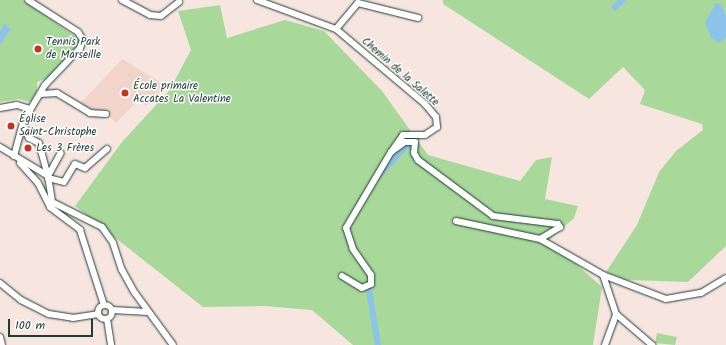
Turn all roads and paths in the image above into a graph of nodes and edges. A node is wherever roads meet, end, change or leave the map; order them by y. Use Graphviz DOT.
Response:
graph roads {
  1 [pos="28,0"];
  2 [pos="122,0"];
  3 [pos="257,0"];
  4 [pos="179,2"];
  5 [pos="418,18"];
  6 [pos="336,29"];
  7 [pos="40,94"];
  8 [pos="0,108"];
  9 [pos="30,109"];
  10 [pos="106,114"];
  11 [pos="23,122"];
  12 [pos="16,141"];
  13 [pos="0,147"];
  14 [pos="106,149"];
  15 [pos="7,152"];
  16 [pos="391,152"];
  17 [pos="61,153"];
  18 [pos="15,157"];
  19 [pos="48,177"];
  20 [pos="81,214"];
  21 [pos="456,221"];
  22 [pos="76,224"];
  23 [pos="540,239"];
  24 [pos="603,275"];
  25 [pos="342,276"];
  26 [pos="726,278"];
  27 [pos="0,283"];
  28 [pos="104,304"];
  29 [pos="112,310"];
  30 [pos="148,312"];
  31 [pos="98,314"];
  32 [pos="616,314"];
  33 [pos="107,319"];
  34 [pos="0,337"];
  35 [pos="2,345"];
  36 [pos="111,345"];
  37 [pos="173,345"];
  38 [pos="605,345"];
  39 [pos="652,345"];
  1 -- 7 [label="street"];
  2 -- 4 [label="street"];
  3 -- 6 [label="street, Chemin de la Salette"];
  5 -- 6 [label="street"];
  6 -- 16 [label="street, Chemin de la Salette"];
  7 -- 9 [label="street"];
  7 -- 10 [label="street"];
  8 -- 9 [label="street"];
  9 -- 11 [label="street"];
  11 -- 12 [label="street"];
  11 -- 19 [label="street"];
  12 -- 15 [label="street"];
  12 -- 18 [label="street"];
  13 -- 15 [label="street"];
  14 -- 19 [label="street"];
  15 -- 18 [label="street"];
  16 -- 23 [label="street"];
  16 -- 25 [label="street"];
  17 -- 19 [label="street"];
  18 -- 19 [label="street"];
  18 -- 22 [label="street"];
  19 -- 20 [label="street"];
  20 -- 22 [label="street"];
  20 -- 30 [label="street"];
  21 -- 23 [label="street"];
  22 -- 28 [label="street"];
  23 -- 24 [label="street"];
  24 -- 26 [label="street"];
  24 -- 32 [label="street"];
  27 -- 31 [label="street"];
  28 -- 29 [label="street"];
  28 -- 31 [label="street"];
  29 -- 30 [label="street"];
  29 -- 33 [label="street"];
  30 -- 37 [label="street"];
  31 -- 33 [label="street"];
  32 -- 38 [label="street"];
  32 -- 39 [label="street"];
  33 -- 36 [label="street"];
  34 -- 35 [label="street"];
}
